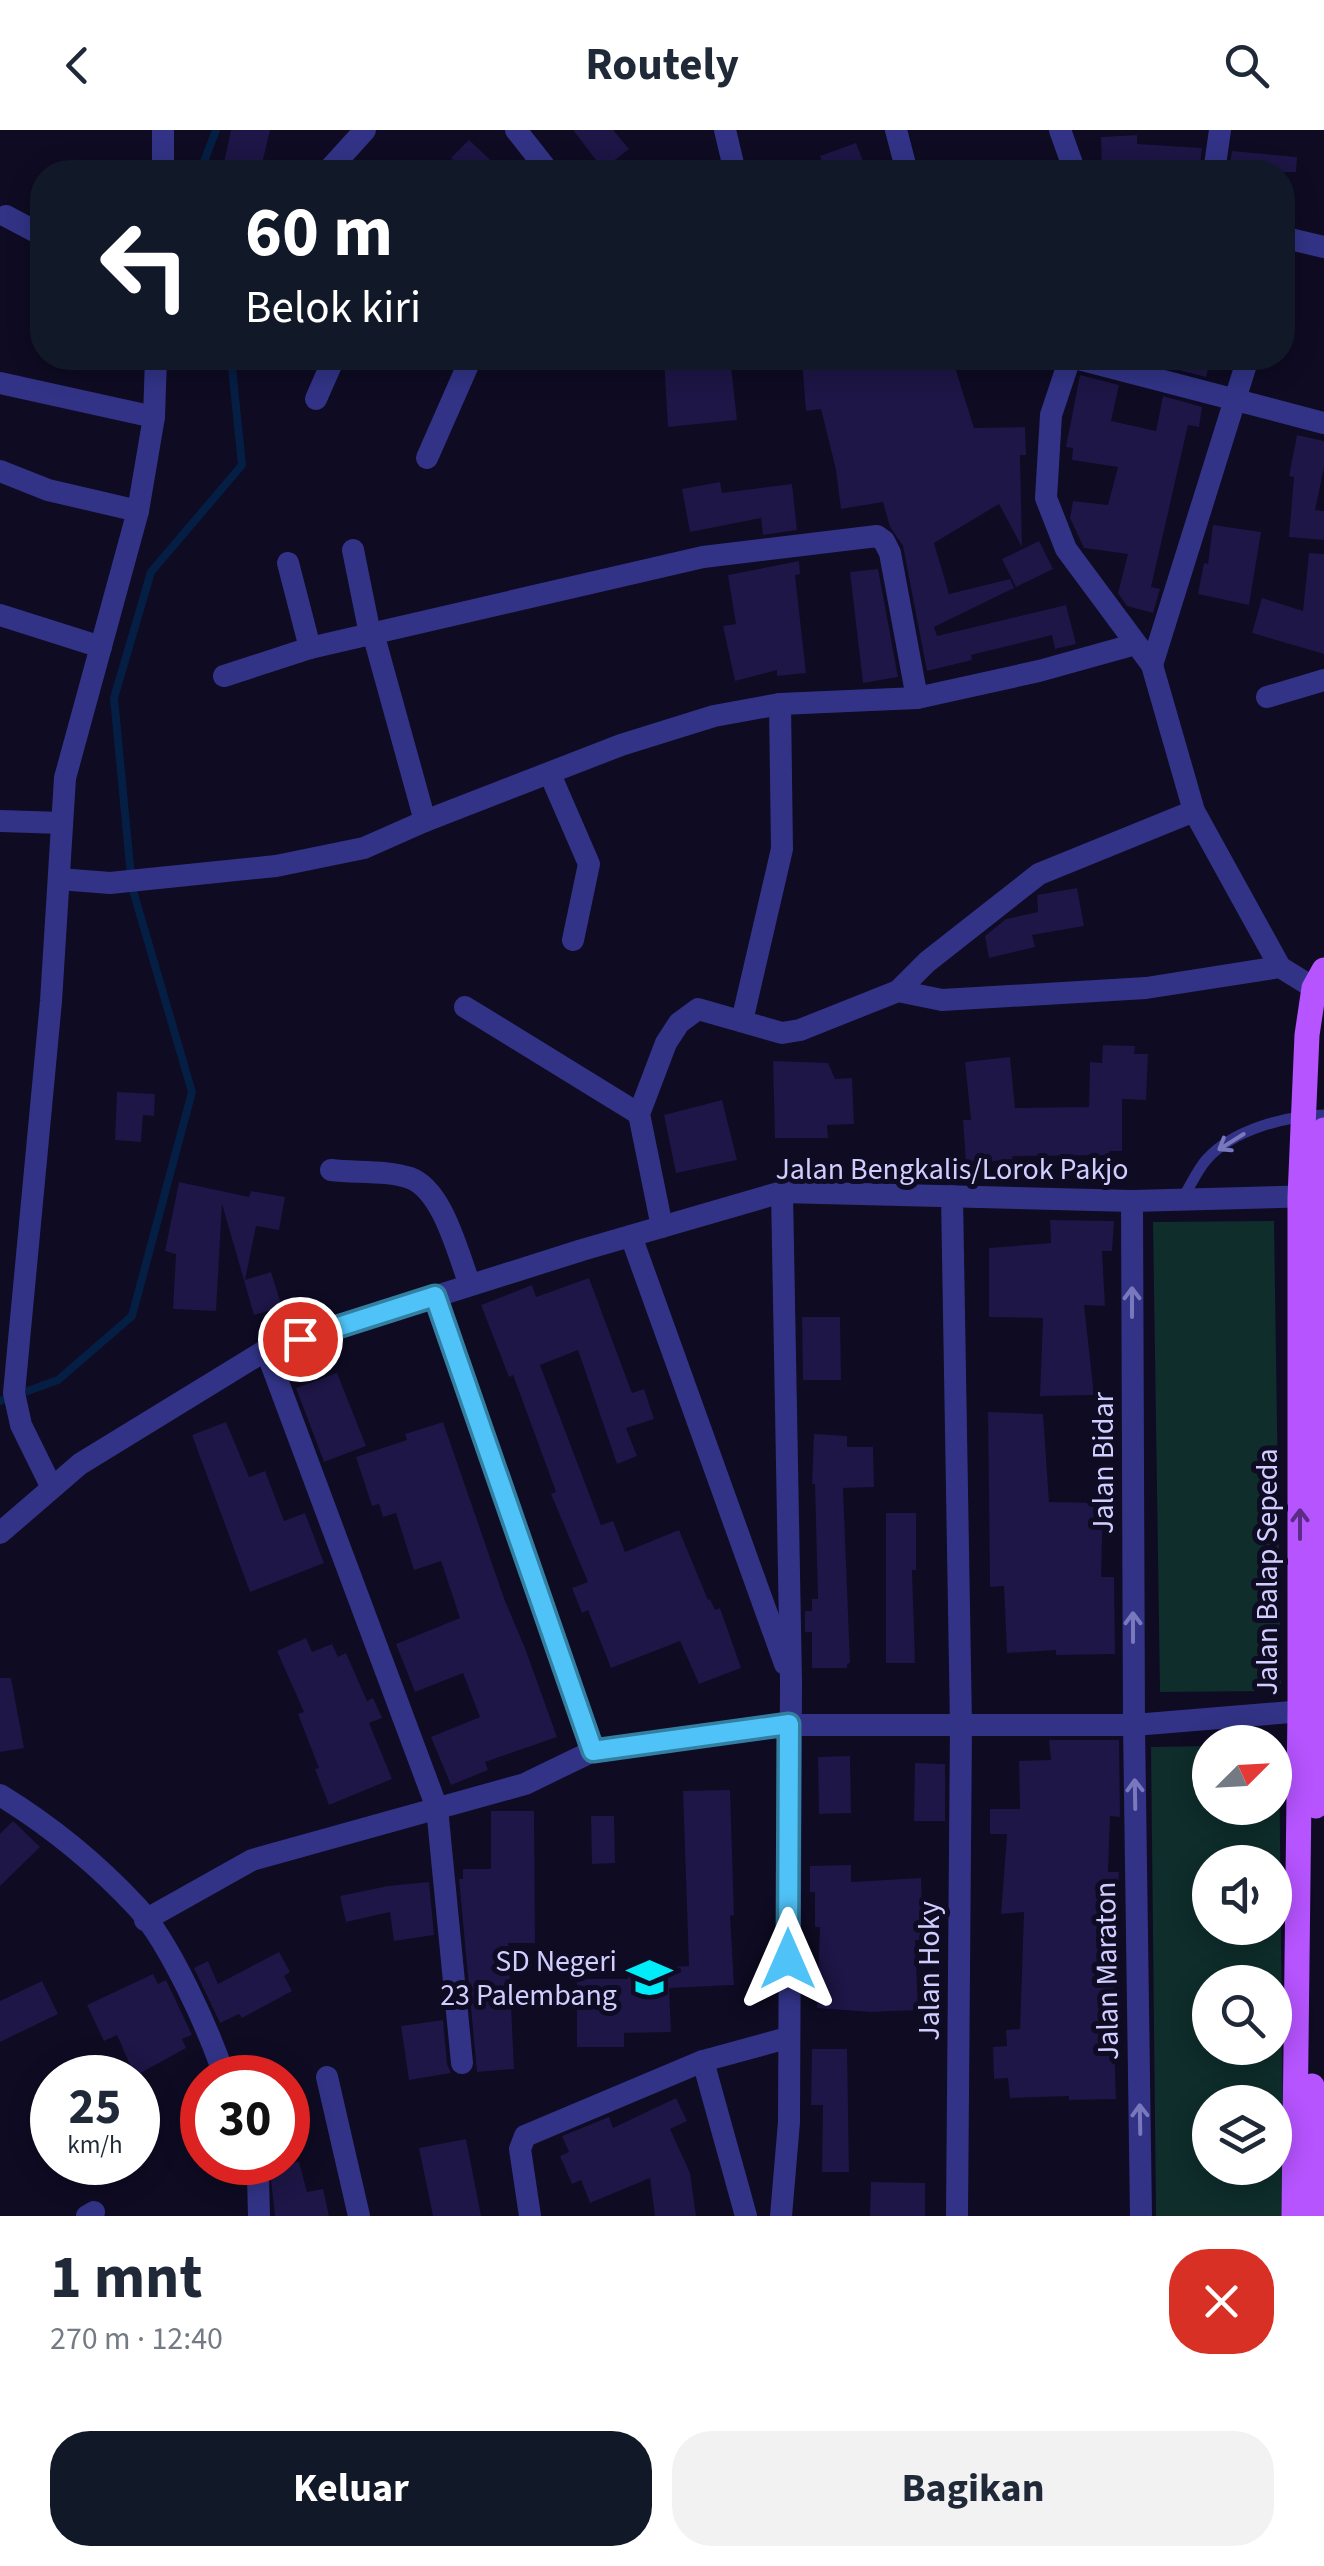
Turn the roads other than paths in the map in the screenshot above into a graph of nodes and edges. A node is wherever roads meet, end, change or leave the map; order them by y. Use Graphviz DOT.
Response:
graph roads {
  1 [pos="163,130"];
  2 [pos="365,130"];
  3 [pos="516,130"];
  4 [pos="724,130"];
  5 [pos="896,130"];
  6 [pos="1060,130"];
  7 [pos="1220,130"];
  8 [pos="163,160"];
  9 [pos="338,160"];
  10 [pos="540,160"];
  11 [pos="732,160"];
  12 [pos="904,160"];
  13 [pos="1071,160"];
  14 [pos="1216,160"];
  15 [pos="6,216"];
  16 [pos="30,229"];
  17 [pos="1295,246"];
  18 [pos="1324,247"];
  19 [pos="156,370"];
  20 [pos="329,370"];
  21 [pos="466,370"];
  22 [pos="1068,370"];
  23 [pos="1117,370"];
  24 [pos="1244,370"];
  25 [pos="0,383"];
  26 [pos="316,400"];
  27 [pos="1233,401"];
  28 [pos="154,416"];
  29 [pos="1324,422"];
  30 [pos="427,458"];
  31 [pos="0,472"];
  32 [pos="138,511"];
  33 [pos="353,550"];
  34 [pos="288,563"];
  35 [pos="0,615"];
  36 [pos="372,633"];
  37 [pos="1136,644"];
  38 [pos="102,647"];
  39 [pos="310,648"];
  40 [pos="1152,665"];
  41 [pos="224,676"];
  42 [pos="1324,680"];
  43 [pos="1267,697"];
  44 [pos="917,698"];
  45 [pos="780,704"];
  46 [pos="550,774"];
  47 [pos="1194,811"];
  48 [pos="424,820"];
  49 [pos="0,822"];
  50 [pos="62,823"];
  51 [pos="58,879"];
  52 [pos="573,940"];
  53 [pos="1280,967"];
  54 [pos="1320,986"];
  55 [pos="898,991"];
  56 [pos="465,1007"];
  57 [pos="742,1021"];
  58 [pos="639,1114"];
  59 [pos="1317,1120"];
  60 [pos="331,1170"];
  61 [pos="782,1192"];
  62 [pos="952,1196"];
  63 [pos="1312,1197"];
  64 [pos="1182,1199"];
  65 [pos="1132,1200"];
  66 [pos="662,1227"];
  67 [pos="631,1236"];
  68 [pos="470,1286"];
  69 [pos="435,1296"];
  70 [pos="266,1350"];
  71 [pos="1315,1428"];
  72 [pos="52,1488"];
  73 [pos="0,1533"];
  74 [pos="791,1682"];
  75 [pos="1314,1710"];
  76 [pos="789,1724"];
  77 [pos="1134,1724"];
  78 [pos="961,1726"];
  79 [pos="593,1751"];
  80 [pos="0,1795"];
  81 [pos="437,1808"];
  82 [pos="146,1920"];
  83 [pos="787,2038"];
  84 [pos="215,2055"];
  85 [pos="703,2061"];
  86 [pos="462,2062"];
  87 [pos="328,2077"];
  88 [pos="258,2185"];
  89 [pos="259,2216"];
  90 [pos="359,2216"];
  91 [pos="530,2216"];
  92 [pos="746,2216"];
  93 [pos="780,2216"];
  94 [pos="957,2216"];
  95 [pos="1141,2216"];
  96 [pos="1294,2216"];
  97 [pos="1314,2216"];
  1 -- 8 [label="street"];
  2 -- 9 [label="street"];
  3 -- 10 [label="street"];
  4 -- 11 [label="street"];
  5 -- 12 [label="street"];
  6 -- 13 [label="street"];
  7 -- 14 [label="street"];
  15 -- 16 [label="street"];
  17 -- 18 [label="street"];
  19 -- 28 [label="street"];
  20 -- 26 [label="street"];
  21 -- 30 [label="street"];
  22 -- 37 [label="street"];
  23 -- 27 [label="street"];
  24 -- 27 [label="street"];
  25 -- 28 [label="street"];
  27 -- 29 [label="street"];
  27 -- 40 [label="street"];
  28 -- 32 [label="street"];
  31 -- 32 [label="street"];
  32 -- 38 [label="street"];
  33 -- 36 [label="street"];
  34 -- 39 [label="street"];
  35 -- 38 [label="street"];
  36 -- 39 [label="street"];
  36 -- 44 [label="street"];
  36 -- 48 [label="street"];
  37 -- 40 [label="street"];
  37 -- 44 [label="street"];
  38 -- 50 [label="street"];
  39 -- 41 [label="street"];
  40 -- 47 [label="street"];
  42 -- 43 [label="street"];
  44 -- 45 [label="street"];
  45 -- 46 [label="street"];
  45 -- 57 [label="street"];
  46 -- 48 [label="street"];
  46 -- 52 [label="street"];
  47 -- 53 [label="street"];
  47 -- 55 [label="street"];
  48 -- 51 [label="street"];
  49 -- 50 [label="street"];
  50 -- 51 [label="street"];
  51 -- 72 [label="street"];
  53 -- 54 [label="street"];
  53 -- 55 [label="street"];
  54 -- 59 [label="main road, Jalan Balap Sepeda"];
  55 -- 57 [label="street"];
  56 -- 58 [label="street"];
  57 -- 58 [label="street"];
  58 -- 66 [label="street"];
  59 -- 63 [label="main road, Jalan Balap Sepeda"];
  59 -- 64 [label="lane, one-way"];
  60 -- 68 [label="street"];
  61 -- 62 [label="street, Jalan Bengkalis/Lorok Pakjo"];
  61 -- 66 [label="street, Jalan Bengkalis/Lorok Pakjo"];
  61 -- 74 [label="street"];
  62 -- 65 [label="street, Jalan Bengkalis/Lorok Pakjo"];
  62 -- 78 [label="street, Jalan Hoky"];
  63 -- 64 [label="street, Jalan Bengkalis/Lorok Pakjo"];
  63 -- 71 [label="main road, Jalan Balap Sepeda"];
  64 -- 65 [label="street, Jalan Bengkalis/Lorok Pakjo"];
  77 -- 65 [label="street, Jalan Bidar, one-way"];
  66 -- 67 [label="street, Jalan Bengkalis/Lorok Pakjo"];
  67 -- 68 [label="street, Jalan Bengkalis/Lorok Pakjo"];
  67 -- 74 [label="street"];
  68 -- 69 [label="street, Jalan Bengkalis/Lorok Pakjo"];
  69 -- 70 [label="street, Jalan Bengkalis/Lorok Pakjo"];
  69 -- 79 [label="street"];
  70 -- 72 [label="street, Jalan Bengkalis/Lorok Pakjo"];
  70 -- 81 [label="street"];
  75 -- 71 [label="main road, Jalan Balap Sepeda, one-way"];
  72 -- 73 [label="street, Jalan Bengkalis/Lorok Pakjo"];
  74 -- 76 [label="street"];
  75 -- 77 [label="street"];
  75 -- 96 [label="main road, Jalan Balap Sepeda"];
  75 -- 97 [label="main road, Jalan Balap Sepeda"];
  76 -- 78 [label="street"];
  76 -- 79 [label="street"];
  76 -- 83 [label="street"];
  77 -- 78 [label="street"];
  95 -- 77 [label="street, Jalan Maraton, one-way"];
  78 -- 94 [label="street, Jalan Hoky"];
  79 -- 81 [label="street"];
  80 -- 82 [label="street"];
  81 -- 82 [label="street"];
  81 -- 86 [label="street"];
  82 -- 84 [label="street"];
  83 -- 85 [label="street"];
  83 -- 93 [label="street"];
  85 -- 91 [label="street"];
  85 -- 92 [label="street"];
  87 -- 90 [label="street"];
  88 -- 89 [label="street"];
}
